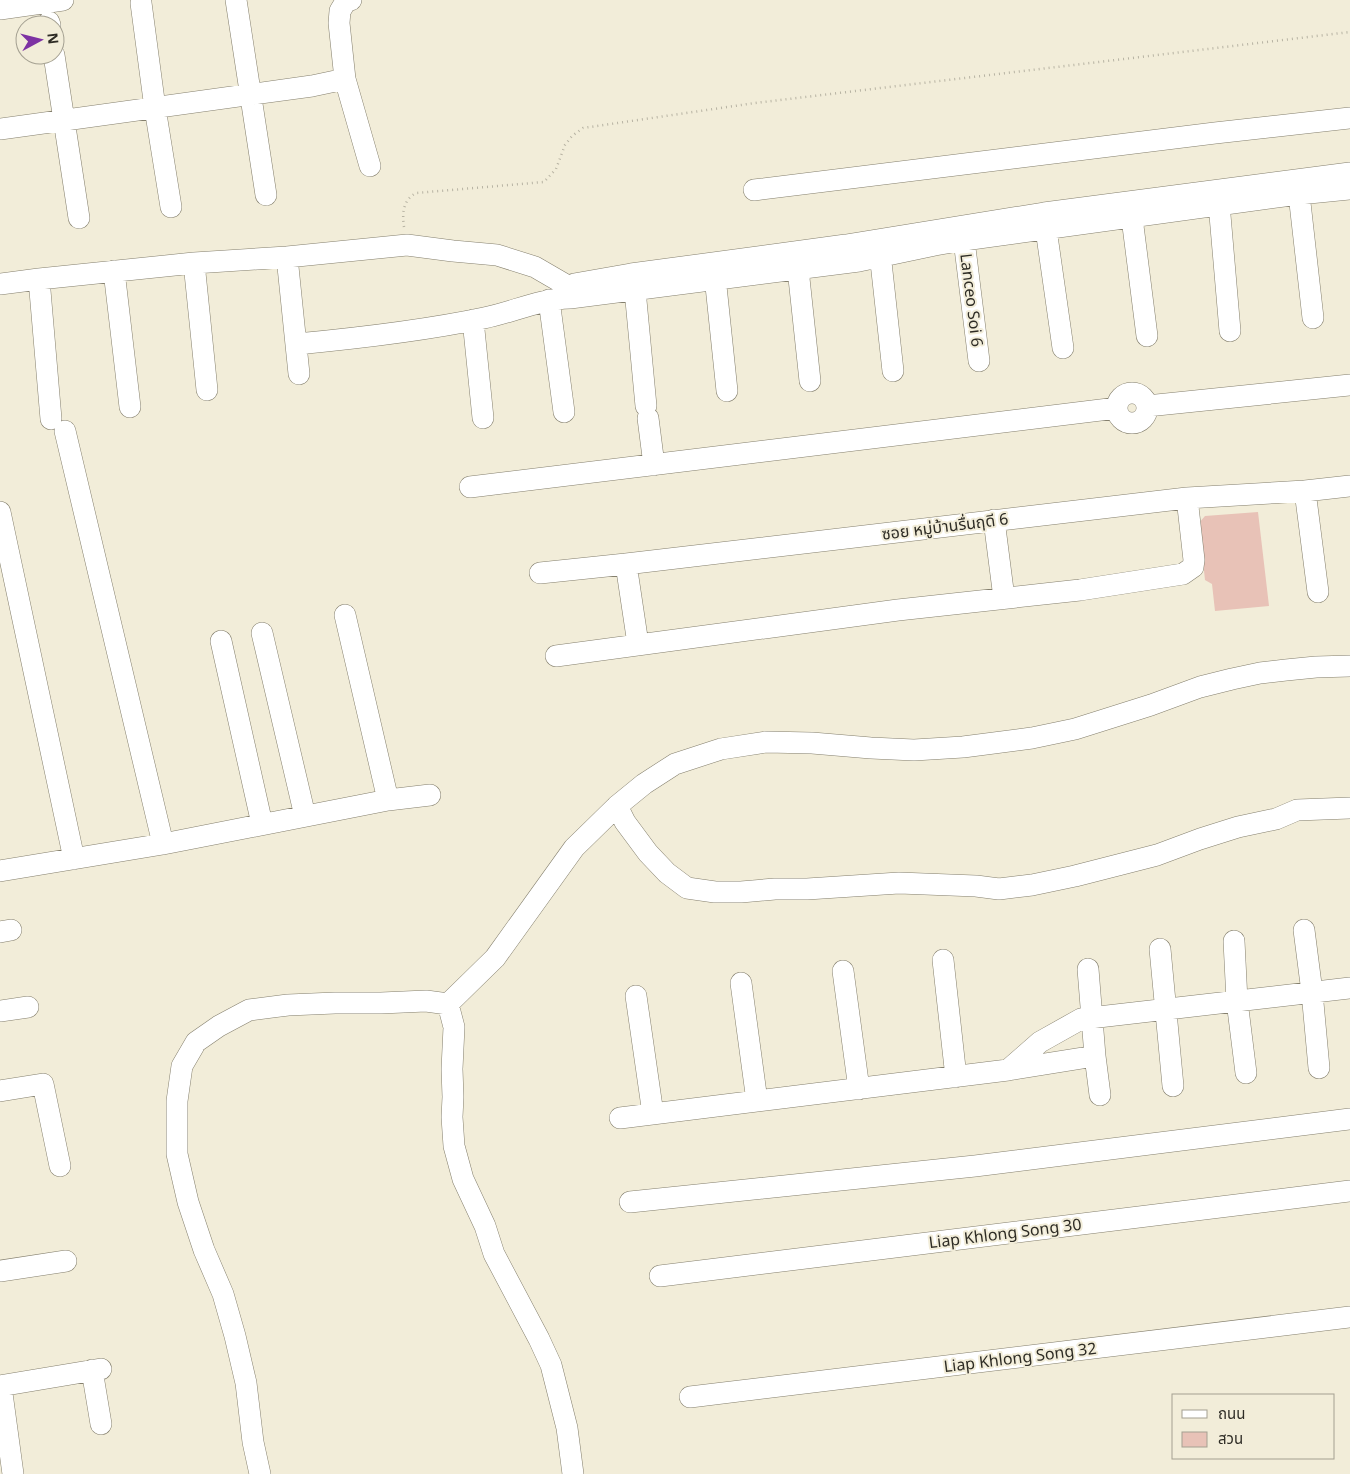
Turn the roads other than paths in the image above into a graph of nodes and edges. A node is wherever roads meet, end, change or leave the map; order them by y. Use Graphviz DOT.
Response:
graph roads {
  1 [pos="63,0"];
  2 [pos="236,0"];
  3 [pos="351,0"];
  4 [pos="141,3"];
  5 [pos="0,9"];
  6 [pos="55,65"];
  7 [pos="346,79"];
  8 [pos="250,94"];
  9 [pos="155,108"];
  10 [pos="1350,118"];
  11 [pos="63,120"];
  12 [pos="0,129"];
  13 [pos="370,166"];
  14 [pos="1350,172"];
  15 [pos="1350,189"];
  16 [pos="754,190"];
  17 [pos="1298,194"];
  18 [pos="266,195"];
  19 [pos="1218,198"];
  20 [pos="171,207"];
  21 [pos="78,218"];
  22 [pos="1132,218"];
  23 [pos="1045,221"];
  24 [pos="964,240"];
  25 [pos="879,249"];
  26 [pos="287,257"];
  27 [pos="194,263"];
  28 [pos="798,269"];
  29 [pos="114,271"];
  30 [pos="714,271"];
  31 [pos="39,279"];
  32 [pos="0,284"];
  33 [pos="634,290"];
  34 [pos="560,295"];
  35 [pos="1313,318"];
  36 [pos="473,320"];
  37 [pos="1230,331"];
  38 [pos="1147,336"];
  39 [pos="297,344"];
  40 [pos="1064,348"];
  41 [pos="979,361"];
  42 [pos="893,370"];
  43 [pos="299,374"];
  44 [pos="810,381"];
  45 [pos="1350,385"];
  46 [pos="207,390"];
  47 [pos="727,391"];
  48 [pos="130,407"];
  49 [pos="564,412"];
  50 [pos="483,418"];
  51 [pos="654,465"];
  52 [pos="1350,486"];
  53 [pos="470,487"];
  54 [pos="1306,491"];
  55 [pos="1187,498"];
  56 [pos="0,512"];
  57 [pos="994,520"];
  58 [pos="626,564"];
  59 [pos="540,573"];
  60 [pos="1318,592"];
  61 [pos="1004,598"];
  62 [pos="345,615"];
  63 [pos="262,633"];
  64 [pos="221,641"];
  65 [pos="638,644"];
  66 [pos="556,656"];
  67 [pos="1350,666"];
  68 [pos="430,794"];
  69 [pos="388,800"];
  70 [pos="617,806"];
  71 [pos="1350,808"];
  72 [pos="305,816"];
  73 [pos="262,824"];
  74 [pos="163,844"];
  75 [pos="74,859"];
  76 [pos="0,871"];
  77 [pos="1304,930"];
  78 [pos="1234,941"];
  79 [pos="1160,949"];
  80 [pos="942,960"];
  81 [pos="1088,969"];
  82 [pos="843,971"];
  83 [pos="741,983"];
  84 [pos="1350,988"];
  85 [pos="1312,992"];
  86 [pos="636,996"];
  87 [pos="1237,1001"];
  88 [pos="448,1004"];
  89 [pos="28,1006"];
  90 [pos="1166,1009"];
  91 [pos="0,1011"];
  92 [pos="1092,1018"];
  93 [pos="1095,1056"];
  94 [pos="1319,1068"];
  95 [pos="1008,1070"];
  96 [pos="1246,1073"];
  97 [pos="956,1076"];
  98 [pos="1173,1086"];
  99 [pos="859,1088"];
  100 [pos="0,1091"];
  101 [pos="1100,1096"];
  102 [pos="757,1101"];
  103 [pos="653,1114"];
  104 [pos="620,1118"];
  105 [pos="1350,1119"];
  106 [pos="60,1166"];
  107 [pos="1350,1191"];
  108 [pos="630,1202"];
  109 [pos="66,1261"];
  110 [pos="0,1271"];
  111 [pos="660,1276"];
  112 [pos="1350,1317"];
  113 [pos="0,1386"];
  114 [pos="690,1397"];
  115 [pos="101,1424"];
  116 [pos="13,1474"];
  117 [pos="260,1474"];
  118 [pos="573,1474"];
  1 -- 5 [label="street"];
  2 -- 8 [label="street"];
  3 -- 7 [label="street"];
  4 -- 9 [label="street"];
  6 -- 11 [label="street"];
  7 -- 8 [label="street"];
  7 -- 13 [label="street"];
  8 -- 9 [label="street"];
  8 -- 18 [label="street"];
  9 -- 11 [label="street"];
  9 -- 20 [label="street"];
  10 -- 16 [label="street"];
  11 -- 12 [label="street"];
  11 -- 21 [label="street"];
  14 -- 19 [label="street"];
  15 -- 17 [label="street"];
  17 -- 19 [label="street"];
  17 -- 35 [label="street"];
  19 -- 22 [label="street"];
  19 -- 23 [label="street"];
  19 -- 37 [label="street"];
  22 -- 23 [label="street"];
  22 -- 38 [label="street"];
  23 -- 24 [label="street"];
  23 -- 25 [label="street"];
  23 -- 40 [label="street"];
  24 -- 25 [label="street"];
  24 -- 41 [label="street, Lanceo Soi 6"];
  25 -- 28 [label="street"];
  25 -- 30 [label="street"];
  25 -- 42 [label="street"];
  26 -- 27 [label="street"];
  26 -- 34 [label="street"];
  26 -- 39 [label="street"];
  27 -- 29 [label="street"];
  27 -- 46 [label="street"];
  28 -- 30 [label="street"];
  28 -- 44 [label="street"];
  29 -- 31 [label="street"];
  29 -- 48 [label="street"];
  30 -- 33 [label="street"];
  30 -- 34 [label="street"];
  30 -- 47 [label="street"];
  31 -- 32 [label="street"];
  31 -- 74 [label="street"];
  33 -- 34 [label="street"];
  33 -- 51 [label="street"];
  34 -- 36 [label="street"];
  34 -- 49 [label="street"];
  36 -- 39 [label="street"];
  36 -- 50 [label="street"];
  39 -- 43 [label="street"];
  45 -- 51 [label="street"];
  51 -- 53 [label="street"];
  52 -- 54 [label="street, ซอย หมู่บ้านรื่นฤดี 6"];
  54 -- 55 [label="street, ซอย หมู่บ้านรื่นฤดี 6"];
  54 -- 60 [label="street"];
  55 -- 57 [label="street, ซอย หมู่บ้านรื่นฤดี 6"];
  55 -- 61 [label="street"];
  56 -- 75 [label="street"];
  57 -- 58 [label="street, ซอย หมู่บ้านรื่นฤดี 6"];
  57 -- 61 [label="street"];
  58 -- 59 [label="street, ซอย หมู่บ้านรื่นฤดี 6"];
  58 -- 65 [label="street"];
  61 -- 65 [label="street"];
  62 -- 69 [label="street"];
  63 -- 72 [label="street"];
  64 -- 73 [label="street"];
  65 -- 66 [label="street"];
  67 -- 70 [label="street"];
  68 -- 69 [label="street"];
  69 -- 72 [label="street"];
  70 -- 71 [label="street"];
  70 -- 88 [label="street"];
  72 -- 73 [label="street"];
  73 -- 74 [label="street"];
  74 -- 75 [label="street"];
  75 -- 76 [label="street"];
  77 -- 85 [label="street"];
  78 -- 87 [label="street"];
  79 -- 90 [label="street"];
  80 -- 97 [label="street"];
  81 -- 92 [label="street"];
  82 -- 99 [label="street"];
  83 -- 102 [label="street"];
  84 -- 85 [label="street"];
  85 -- 87 [label="street"];
  85 -- 94 [label="street"];
  86 -- 103 [label="street"];
  87 -- 90 [label="street"];
  87 -- 96 [label="street"];
  88 -- 117 [label="street"];
  88 -- 118 [label="street"];
  89 -- 91 [label="street"];
  90 -- 92 [label="street"];
  90 -- 98 [label="street"];
  92 -- 93 [label="street"];
  92 -- 95 [label="street"];
  93 -- 95 [label="street"];
  93 -- 101 [label="street"];
  95 -- 97 [label="street"];
  97 -- 99 [label="street"];
  99 -- 102 [label="street"];
  100 -- 106 [label="street"];
  102 -- 103 [label="street"];
  103 -- 104 [label="street"];
  105 -- 108 [label="street"];
  107 -- 111 [label="street, Liap Khlong Song 30"];
  109 -- 110 [label="street"];
  112 -- 114 [label="street, Liap Khlong Song 32"];
  113 -- 115 [label="street"];
  113 -- 116 [label="street"];
}
